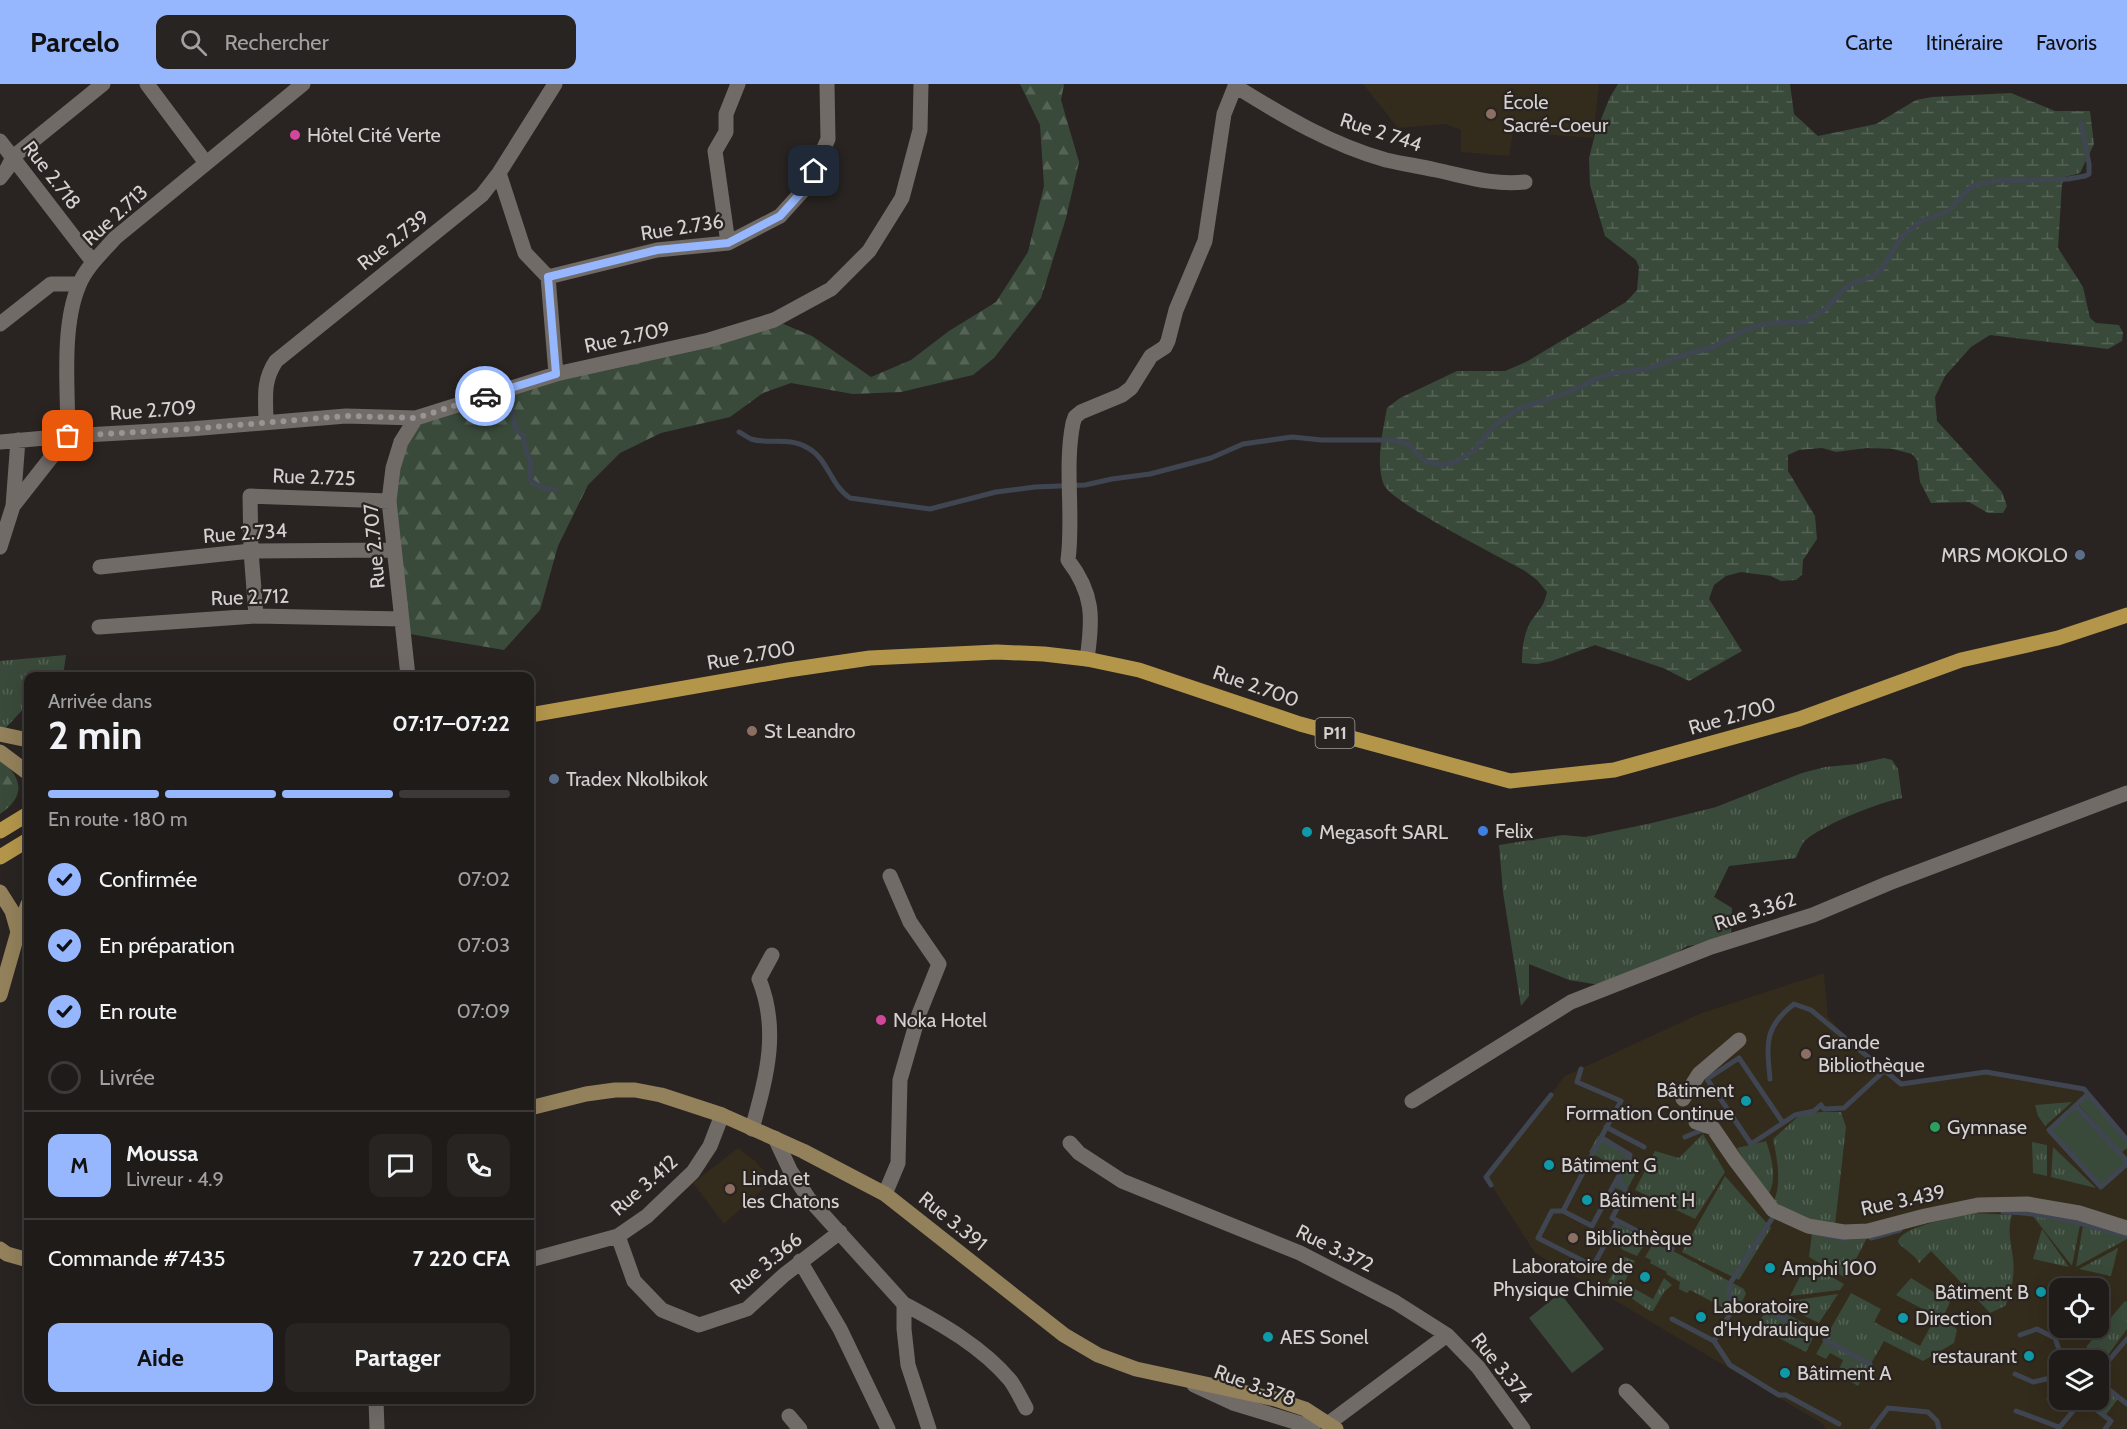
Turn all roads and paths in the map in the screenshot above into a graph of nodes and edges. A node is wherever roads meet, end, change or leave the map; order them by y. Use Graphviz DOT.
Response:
graph roads {
  1 [pos="103,84"];
  2 [pos="147,84"];
  3 [pos="303,84"];
  4 [pos="555,84"];
  5 [pos="738,84"];
  6 [pos="827,84"];
  7 [pos="921,84"];
  8 [pos="1235,85"];
  9 [pos="0,141"];
  10 [pos="13,157"];
  11 [pos="206,163"];
  12 [pos="499,173"];
  13 [pos="0,178"];
  14 [pos="1526,182"];
  15 [pos="728,243"];
  16 [pos="93,262"];
  17 [pos="548,277"];
  18 [pos="79,284"];
  19 [pos="0,324"];
  20 [pos="556,374"];
  21 [pos="416,418"];
  22 [pos="266,423"];
  23 [pos="68,436"];
  24 [pos="18,440"];
  25 [pos="0,442"];
  26 [pos="389,501"];
  27 [pos="13,506"];
  28 [pos="0,546"];
  29 [pos="393,550"];
  30 [pos="251,551"];
  31 [pos="100,567"];
  32 [pos="2127,615"];
  33 [pos="256,616"];
  34 [pos="402,619"];
  35 [pos="99,627"];
  36 [pos="1087,659"];
  37 [pos="407,662"];
  38 [pos="534,713"];
  39 [pos="0,734"];
  40 [pos="24,738"];
  41 [pos="0,752"];
  42 [pos="24,770"];
  43 [pos="2127,793"];
  44 [pos="24,816"];
  45 [pos="0,831"];
  46 [pos="24,842"];
  47 [pos="0,857"];
  48 [pos="890,876"];
  49 [pos="0,892"];
  50 [pos="24,915"];
  51 [pos="18,932"];
  52 [pos="772,955"];
  53 [pos="0,995"];
  54 [pos="1738,1040"];
  55 [pos="1683,1099"];
  56 [pos="1412,1101"];
  57 [pos="534,1107"];
  58 [pos="722,1115"];
  59 [pos="1696,1122"];
  60 [pos="752,1129"];
  61 [pos="775,1138"];
  62 [pos="1070,1143"];
  63 [pos="885,1194"];
  64 [pos="2127,1228"];
  65 [pos="840,1232"];
  66 [pos="618,1236"];
  67 [pos="0,1250"];
  68 [pos="24,1259"];
  69 [pos="534,1259"];
  70 [pos="800,1261"];
  71 [pos="904,1304"];
  72 [pos="1447,1335"];
  73 [pos="1183,1380"];
  74 [pos="1626,1391"];
  75 [pos="376,1404"];
  76 [pos="1026,1408"];
  77 [pos="789,1416"];
  78 [pos="1332,1426"];
  79 [pos="377,1429"];
  80 [pos="800,1429"];
  81 [pos="888,1429"];
  82 [pos="929,1429"];
  83 [pos="1312,1429"];
  84 [pos="1523,1429"];
  85 [pos="1662,1429"];
  1 -- 10 [label="street"];
  2 -- 11 [label="street"];
  3 -- 11 [label="street, Rue 2.713"];
  4 -- 12 [label="street, Rue 2.739"];
  5 -- 15 [label="street"];
  6 -- 15 [label="street, Rue 2.736"];
  7 -- 20 [label="street, Rue 2.709"];
  8 -- 14 [label="street, Rue 2 744"];
  8 -- 36 [label="street"];
  9 -- 10 [label="street, Rue 2.718"];
  10 -- 13 [label="street"];
  10 -- 16 [label="street, Rue 2.718"];
  11 -- 16 [label="street, Rue 2.713"];
  12 -- 17 [label="street"];
  12 -- 22 [label="street, Rue 2.739"];
  15 -- 17 [label="street, Rue 2.736"];
  16 -- 18 [label="street, Rue 2.713"];
  17 -- 20 [label="street"];
  18 -- 19 [label="street"];
  18 -- 23 [label="street, Rue 2.713"];
  20 -- 21 [label="street, Rue 2.709"];
  21 -- 22 [label="street, Rue 2.709"];
  21 -- 26 [label="street, Rue 2.707"];
  22 -- 23 [label="street, Rue 2.709"];
  23 -- 24 [label="street, Rue 2.709"];
  23 -- 27 [label="street"];
  24 -- 25 [label="street, Rue 2.709"];
  24 -- 27 [label="street"];
  26 -- 29 [label="street, Rue 2.707"];
  26 -- 30 [label="street, Rue 2.725"];
  27 -- 28 [label="street"];
  29 -- 30 [label="street, Rue 2.734"];
  29 -- 34 [label="street, Rue 2.707"];
  30 -- 31 [label="street, Rue 2.734"];
  30 -- 33 [label="street, Rue 2.725"];
  32 -- 36 [label="main road, Rue 2.700 / P11"];
  33 -- 34 [label="street, Rue 2.712"];
  33 -- 35 [label="street, Rue 2.712"];
  34 -- 37 [label="street, Rue 2.707"];
  36 -- 38 [label="main road, Rue 2.700 / P11"];
  39 -- 40 [label="main road"];
  41 -- 42 [label="main road"];
  43 -- 56 [label="street, Rue 3.362"];
  44 -- 45 [label="main road"];
  46 -- 47 [label="main road"];
  48 -- 63 [label="street"];
  49 -- 51 [label="main road"];
  50 -- 51 [label="main road"];
  51 -- 53 [label="main road"];
  52 -- 60 [label="street"];
  54 -- 55 [label="street"];
  57 -- 58 [label="main road, Rue 3.391"];
  58 -- 60 [label="main road, Rue 3.391"];
  58 -- 66 [label="street, Rue 3.412"];
  59 -- 64 [label="street, Rue 3.439"];
  60 -- 61 [label="main road, Rue 3.391"];
  61 -- 63 [label="main road, Rue 3.391"];
  61 -- 65 [label="street"];
  62 -- 72 [label="street, Rue 3.372"];
  63 -- 73 [label="main road, Rue 3.391"];
  65 -- 70 [label="street, Rue 3.366"];
  65 -- 71 [label="street"];
  66 -- 69 [label="street, Rue 3.412"];
  66 -- 70 [label="street, Rue 3.366"];
  67 -- 68 [label="main road"];
  70 -- 81 [label="street"];
  71 -- 76 [label="street"];
  71 -- 82 [label="street"];
  72 -- 78 [label="street"];
  72 -- 84 [label="street, Rue 3.374"];
  73 -- 78 [label="main road, Rue 3.391"];
  73 -- 83 [label="street, Rue 3.378"];
  74 -- 85 [label="street"];
  75 -- 79 [label="street"];
  77 -- 80 [label="street"];
}
